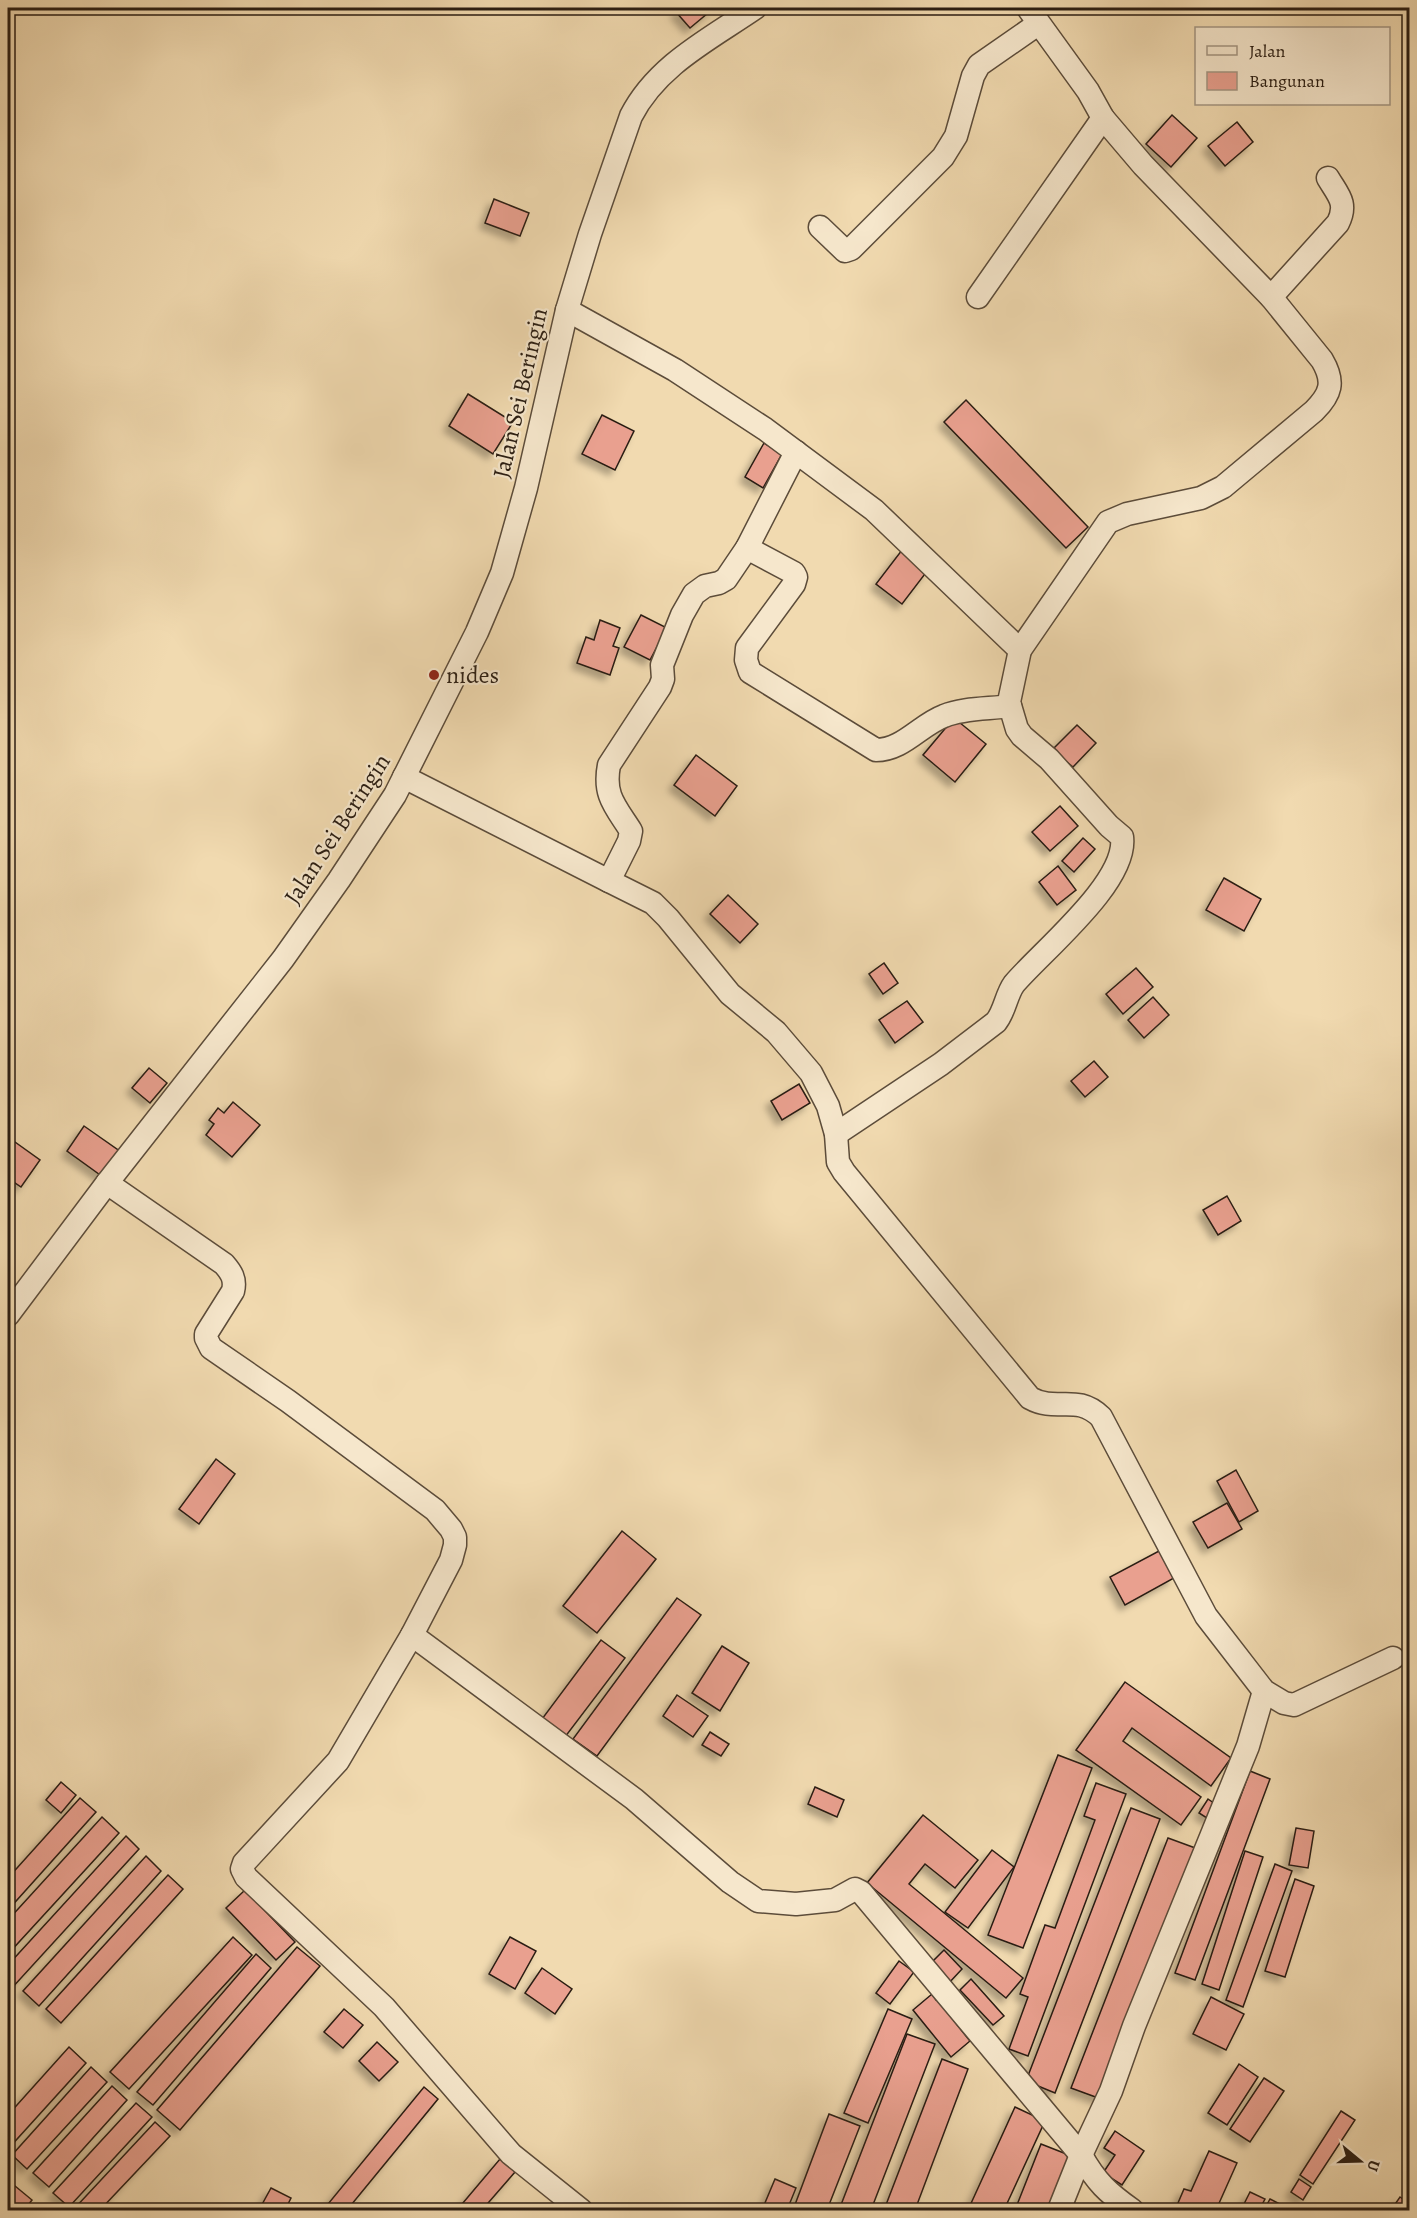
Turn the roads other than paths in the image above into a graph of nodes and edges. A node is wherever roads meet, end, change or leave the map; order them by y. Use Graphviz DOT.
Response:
graph roads {
  1 [pos="755,8"];
  2 [pos="1033,16"];
  3 [pos="1103,118"];
  4 [pos="1328,178"];
  5 [pos="820,227"];
  6 [pos="978,297"];
  7 [pos="1271,297"];
  8 [pos="567,310"];
  9 [pos="796,452"];
  10 [pos="747,548"];
  11 [pos="1020,650"];
  12 [pos="1010,706"];
  13 [pos="404,777"];
  14 [pos="609,881"];
  15 [pos="836,1134"];
  16 [pos="107,1183"];
  17 [pos="8,1315"];
  18 [pos="412,1635"];
  19 [pos="1393,1658"];
  20 [pos="1264,1691"];
  21 [pos="1081,2155"];
  22 [pos="581,2211"];
  23 [pos="1059,2211"];
  24 [pos="1132,2211"];
  1 -- 8 [label="street, Jalan Sei Beringin"];
  2 -- 3 [label="street"];
  2 -- 5 [label="street"];
  3 -- 6 [label="street"];
  3 -- 7 [label="street"];
  4 -- 7 [label="street"];
  7 -- 11 [label="street"];
  8 -- 9 [label="street"];
  8 -- 13 [label="street, Jalan Sei Beringin"];
  9 -- 10 [label="street"];
  9 -- 11 [label="street"];
  10 -- 12 [label="street"];
  10 -- 14 [label="street"];
  11 -- 12 [label="street"];
  12 -- 15 [label="street"];
  13 -- 14 [label="street"];
  13 -- 16 [label="street, Jalan Sei Beringin"];
  14 -- 15 [label="street"];
  15 -- 20 [label="street"];
  16 -- 17 [label="street, Jalan Sei Beringin"];
  16 -- 18 [label="street"];
  18 -- 21 [label="street"];
  18 -- 22 [label="street"];
  19 -- 20 [label="street"];
  20 -- 21 [label="street"];
  21 -- 23 [label="street"];
  21 -- 24 [label="street"];
}
